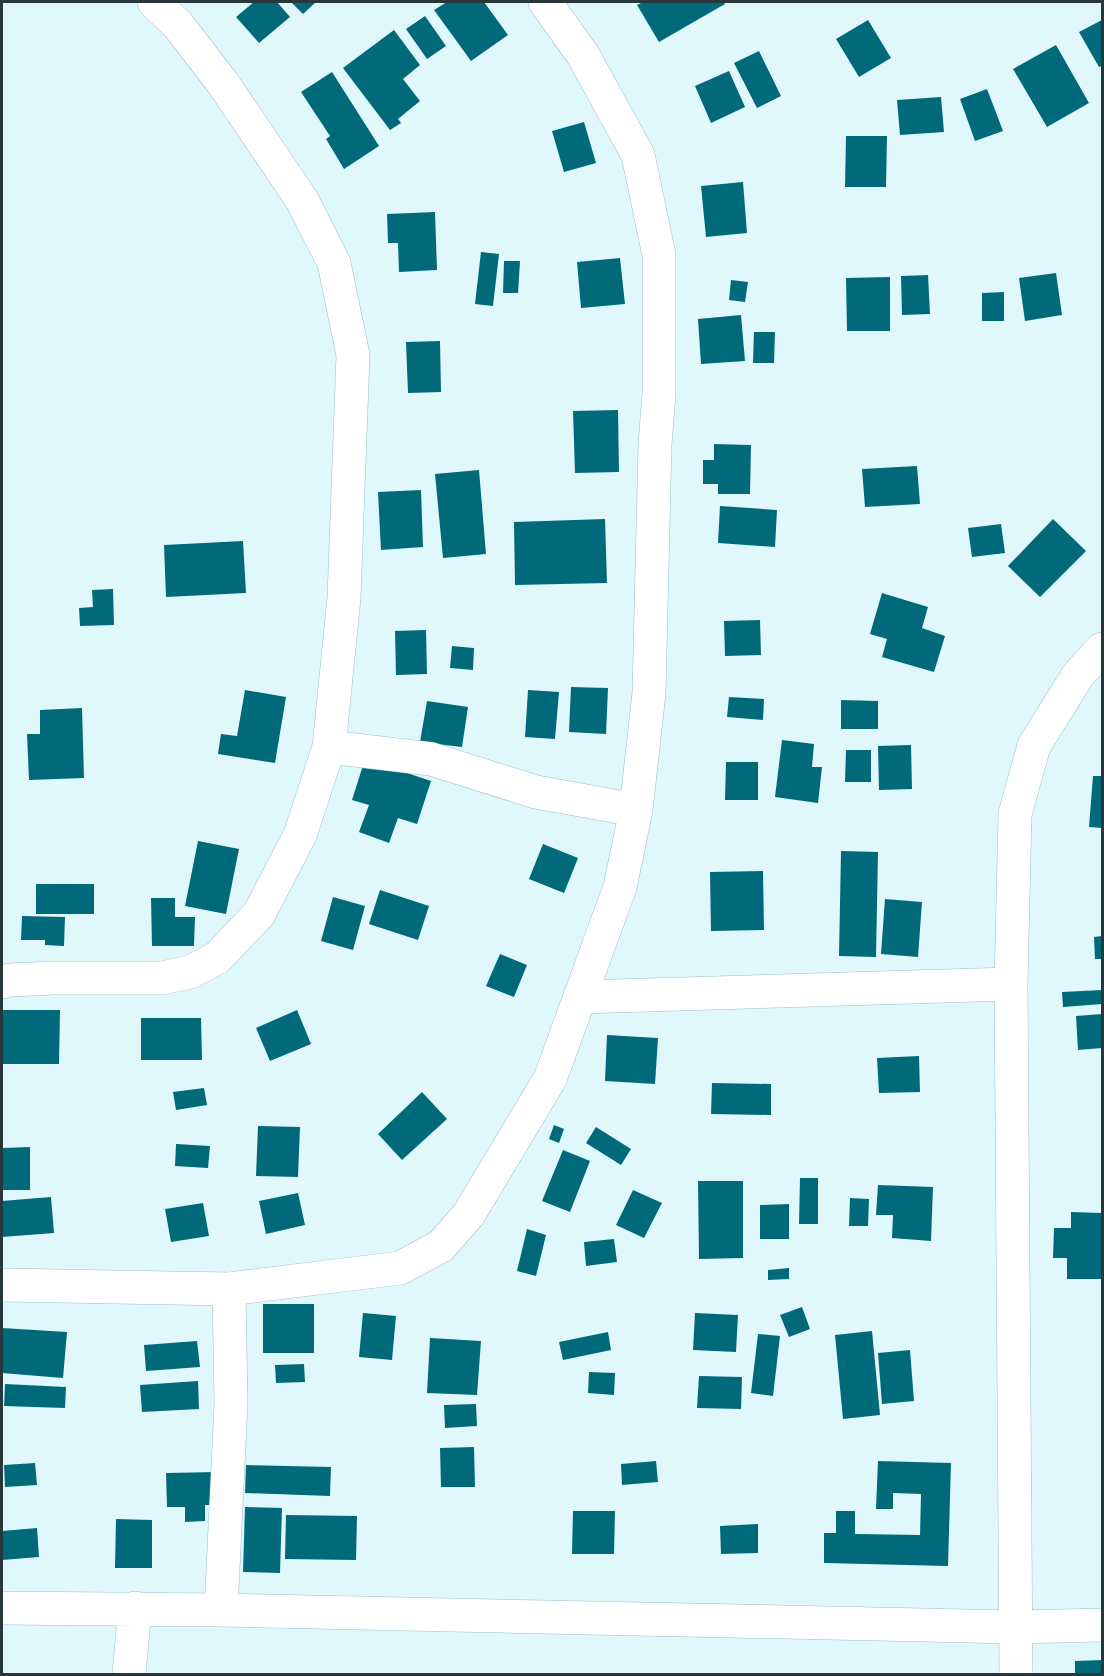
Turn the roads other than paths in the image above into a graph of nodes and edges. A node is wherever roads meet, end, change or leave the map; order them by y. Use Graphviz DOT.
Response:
graph roads {
  1 [pos="153,2"];
  2 [pos="545,2"];
  3 [pos="1102,649"];
  4 [pos="329,747"];
  5 [pos="636,810"];
  6 [pos="2,982"];
  7 [pos="1011,984"];
  8 [pos="581,997"];
  9 [pos="2,1286"];
  10 [pos="229,1289"];
  11 [pos="2,1608"];
  12 [pos="135,1608"];
  13 [pos="221,1610"];
  14 [pos="1102,1625"];
  15 [pos="1015,1627"];
  16 [pos="129,1674"];
  17 [pos="1016,1674"];
  1 -- 4 [label="street"];
  2 -- 5 [label="street"];
  3 -- 7 [label="street"];
  4 -- 5 [label="street"];
  4 -- 6 [label="street"];
  5 -- 8 [label="street"];
  7 -- 8 [label="street"];
  7 -- 15 [label="street"];
  8 -- 10 [label="street"];
  9 -- 10 [label="street"];
  10 -- 13 [label="street"];
  11 -- 12 [label="street"];
  12 -- 13 [label="street"];
  12 -- 16 [label="street"];
  13 -- 15 [label="street"];
  14 -- 15 [label="street"];
  15 -- 17 [label="street"];
}
